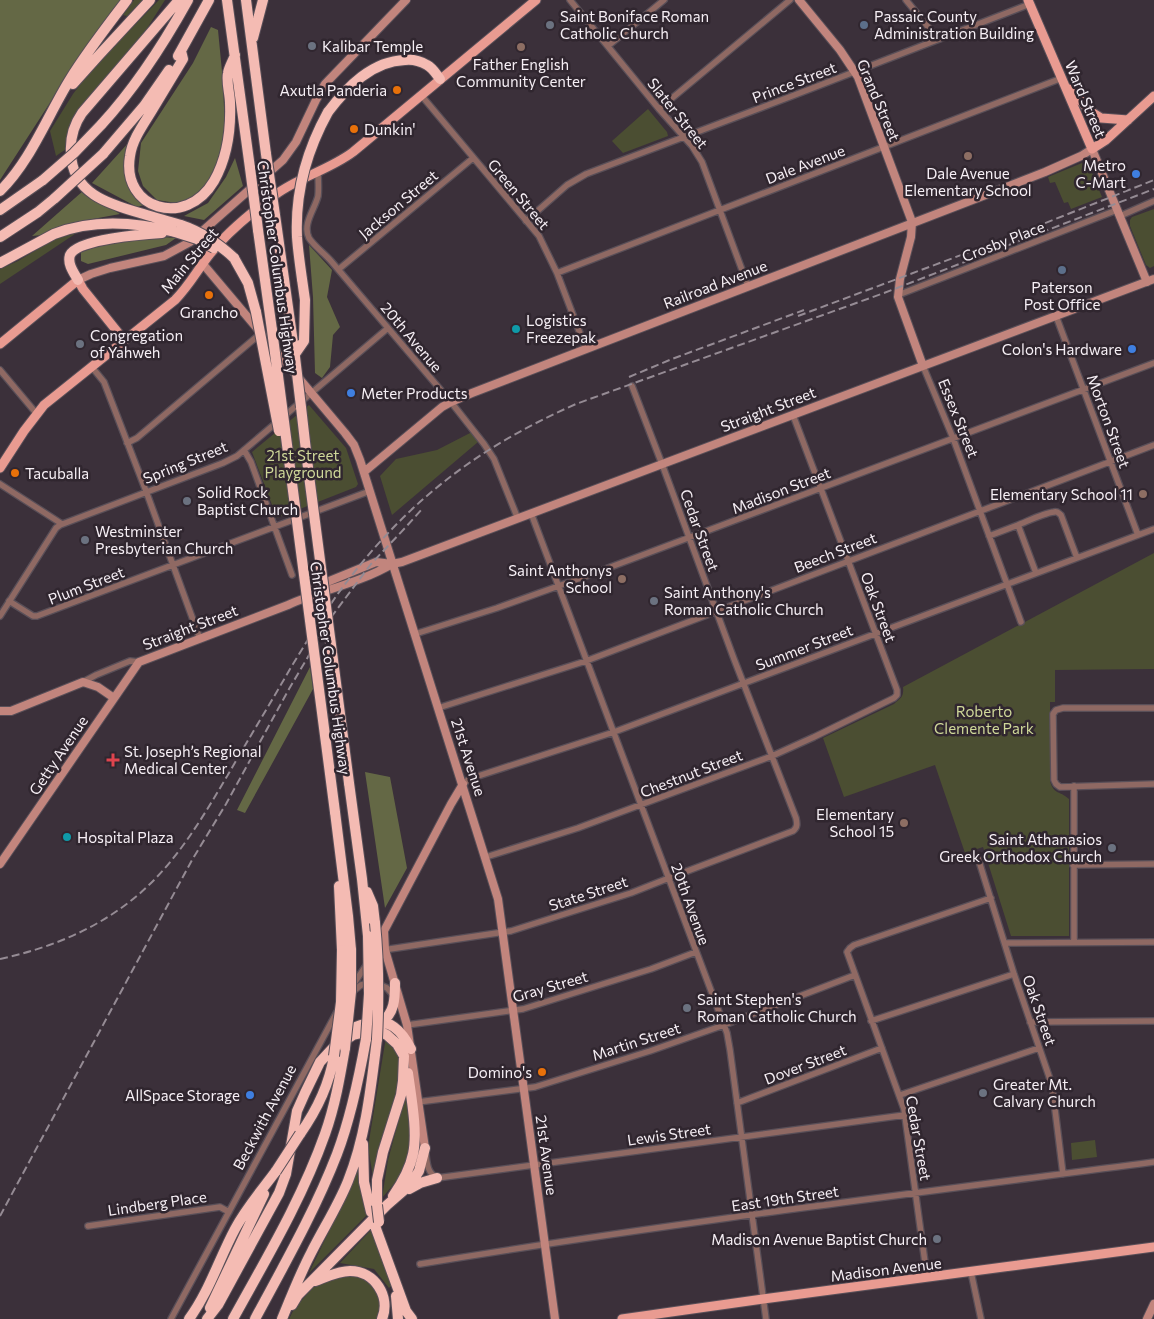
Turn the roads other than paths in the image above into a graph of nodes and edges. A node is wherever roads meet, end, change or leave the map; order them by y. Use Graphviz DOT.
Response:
graph roads {
  1 [pos="127,0"];
  2 [pos="150,0"];
  3 [pos="179,0"];
  4 [pos="188,0"];
  5 [pos="210,0"];
  6 [pos="227,0"];
  7 [pos="246,0"];
  8 [pos="263,0"];
  9 [pos="406,0"];
  10 [pos="536,0"];
  11 [pos="570,0"];
  12 [pos="664,0"];
  13 [pos="790,0"];
  14 [pos="799,0"];
  15 [pos="906,0"];
  16 [pos="1029,2"];
  17 [pos="938,39"];
  18 [pos="252,44"];
  19 [pos="608,46"];
  20 [pos="181,51"];
  21 [pos="235,55"];
  22 [pos="855,72"];
  23 [pos="1062,78"];
  24 [pos="440,79"];
  25 [pos="421,95"];
  26 [pos="1152,98"];
  27 [pos="659,109"];
  28 [pos="1128,120"];
  29 [pos="42,128"];
  30 [pos="684,137"];
  31 [pos="884,147"];
  32 [pos="1092,149"];
  33 [pos="473,158"];
  34 [pos="318,172"];
  35 [pos="0,191"];
  36 [pos="1154,201"];
  37 [pos="0,210"];
  38 [pos="720,210"];
  39 [pos="1119,213"];
  40 [pos="526,221"];
  41 [pos="912,222"];
  42 [pos="177,230"];
  43 [pos="0,237"];
  44 [pos="232,259"];
  45 [pos="0,263"];
  46 [pos="203,264"];
  47 [pos="338,269"];
  48 [pos="557,273"];
  49 [pos="78,280"];
  50 [pos="1151,280"];
  51 [pos="748,286"];
  52 [pos="898,295"];
  53 [pos="1056,316"];
  54 [pos="388,328"];
  55 [pos="261,334"];
  56 [pos="124,340"];
  57 [pos="0,344"];
  58 [pos="586,349"];
  59 [pos="295,356"];
  60 [pos="1154,363"];
  61 [pos="91,366"];
  62 [pos="923,366"];
  63 [pos="0,370"];
  64 [pos="632,386"];
  65 [pos="1084,389"];
  66 [pos="312,393"];
  67 [pos="450,402"];
  68 [pos="36,413"];
  69 [pos="793,414"];
  70 [pos="953,438"];
  71 [pos="127,443"];
  72 [pos="1154,445"];
  73 [pos="244,450"];
  74 [pos="1111,462"];
  75 [pos="662,464"];
  76 [pos="0,468"];
  77 [pos="364,472"];
  78 [pos="0,484"];
  79 [pos="821,488"];
  80 [pos="370,491"];
  81 [pos="146,492"];
  82 [pos="980,511"];
  83 [pos="531,513"];
  84 [pos="518,519"];
  85 [pos="62,524"];
  86 [pos="1018,525"];
  87 [pos="275,527"];
  88 [pos="1154,529"];
  89 [pos="1138,535"];
  90 [pos="989,536"];
  91 [pos="690,538"];
  92 [pos="299,540"];
  93 [pos="1077,558"];
  94 [pos="848,561"];
  95 [pos="392,564"];
  96 [pos="172,566"];
  97 [pos="1036,573"];
  98 [pos="292,575"];
  99 [pos="1007,584"];
  100 [pos="558,586"];
  101 [pos="9,601"];
  102 [pos="716,611"];
  103 [pos="0,616"];
  104 [pos="1021,622"];
  105 [pos="875,633"];
  106 [pos="415,634"];
  107 [pos="200,639"];
  108 [pos="586,660"];
  109 [pos="139,662"];
  110 [pos="83,682"];
  111 [pos="744,683"];
  112 [pos="897,696"];
  113 [pos="114,698"];
  114 [pos="438,708"];
  115 [pos="1154,708"];
  116 [pos="0,711"];
  117 [pos="614,732"];
  118 [pos="772,756"];
  119 [pos="463,784"];
  120 [pos="1154,784"];
  121 [pos="1074,786"];
  122 [pos="641,805"];
  123 [pos="797,824"];
  124 [pos="486,857"];
  125 [pos="978,858"];
  126 [pos="0,864"];
  127 [pos="1154,864"];
  128 [pos="1074,865"];
  129 [pos="668,878"];
  130 [pos="362,879"];
  131 [pos="990,898"];
  132 [pos="384,931"];
  133 [pos="503,933"];
  134 [pos="1074,942"];
  135 [pos="1154,942"];
  136 [pos="1005,943"];
  137 [pos="346,950"];
  138 [pos="375,950"];
  139 [pos="385,950"];
  140 [pos="696,952"];
  141 [pos="1014,974"];
  142 [pos="855,975"];
  143 [pos="395,983"];
  144 [pos="395,996"];
  145 [pos="346,997"];
  146 [pos="513,1011"];
  147 [pos="871,1021"];
  148 [pos="1154,1021"];
  149 [pos="1030,1022"];
  150 [pos="380,1023"];
  151 [pos="406,1025"];
  152 [pos="724,1025"];
  153 [pos="882,1048"];
  154 [pos="1039,1048"];
  155 [pos="407,1053"];
  156 [pos="320,1062"];
  157 [pos="524,1089"];
  158 [pos="900,1095"];
  159 [pos="418,1102"];
  160 [pos="737,1103"];
  161 [pos="905,1115"];
  162 [pos="364,1125"];
  163 [pos="741,1137"];
  164 [pos="425,1148"];
  165 [pos="1154,1162"];
  166 [pos="534,1166"];
  167 [pos="276,1171"];
  168 [pos="1063,1174"];
  169 [pos="437,1178"];
  170 [pos="403,1191"];
  171 [pos="916,1193"];
  172 [pos="378,1207"];
  173 [pos="228,1212"];
  174 [pos="752,1215"];
  175 [pos="88,1226"];
  176 [pos="545,1244"];
  177 [pos="1154,1247"];
  178 [pos="420,1264"];
  179 [pos="971,1272"];
  180 [pos="927,1278"];
  181 [pos="312,1282"];
  182 [pos="395,1283"];
  183 [pos="763,1299"];
  184 [pos="1154,1304"];
  185 [pos="171,1319"];
  186 [pos="189,1319"];
  187 [pos="207,1319"];
  188 [pos="232,1319"];
  189 [pos="255,1319"];
  190 [pos="282,1319"];
  191 [pos="382,1319"];
  192 [pos="398,1319"];
  193 [pos="412,1319"];
  194 [pos="555,1319"];
  195 [pos="622,1319"];
  196 [pos="766,1319"];
  197 [pos="981,1319"];
  198 [pos="1147,1319"];
  1 -- 29 [label="highway"];
  2 -- 29 [label="highway"];
  3 -- 42 [label="highway"];
  4 -- 37 [label="highway, bridge"];
  5 -- 20 [label="highway"];
  6 -- 21 [label="highway, Christopher Columbus Highway"];
  7 -- 18 [label="highway, Christopher Columbus Highway"];
  8 -- 18 [label="highway"];
  9 -- 49 [label="street"];
  10 -- 24 [label="main road, Main Street"];
  11 -- 19 [label="street, Slater Street"];
  12 -- 19 [label="street"];
  13 -- 27 [label="street"];
  14 -- 22 [label="street, Grand Street"];
  15 -- 17 [label="street"];
  16 -- 17 [label="street, Prince Street"];
  16 -- 23 [label="main road, Ward Street"];
  17 -- 22 [label="street, Prince Street"];
  18 -- 59 [label="highway, Christopher Columbus Highway, bridge"];
  19 -- 27 [label="street, Slater Street"];
  20 -- 21 [label="highway"];
  20 -- 43 [label="highway, bridge"];
  21 -- 92 [label="highway, Christopher Columbus Highway, bridge"];
  22 -- 30 [label="street, Prince Street"];
  22 -- 31 [label="street, Grand Street"];
  23 -- 28 [label="main road"];
  23 -- 31 [label="street, Dale Avenue"];
  23 -- 32 [label="main road, Ward Street"];
  24 -- 25 [label="main road, Main Street"];
  24 -- 59 [label="highway, bridge"];
  25 -- 33 [label="street, Green Street"];
  25 -- 34 [label="main road, Main Street"];
  26 -- 28 [label="main road"];
  27 -- 30 [label="street, Slater Street"];
  28 -- 32 [label="main road"];
  29 -- 35 [label="highway"];
  30 -- 38 [label="street, Slater Street"];
  30 -- 40 [label="street, Prince Street"];
  31 -- 38 [label="street, Dale Avenue"];
  31 -- 41 [label="street, Grand Street"];
  32 -- 39 [label="street, Ward Street"];
  32 -- 41 [label="street, Railroad Avenue"];
  33 -- 40 [label="street, Green Street"];
  33 -- 47 [label="street, Jackson Street"];
  34 -- 46 [label="main road, Main Street"];
  34 -- 47 [label="street, 20th Avenue"];
  36 -- 39 [label="street, Crosby Place"];
  38 -- 48 [label="street, Dale Avenue"];
  38 -- 51 [label="street, Slater Street"];
  39 -- 50 [label="street, Ward Street"];
  39 -- 52 [label="street, Crosby Place"];
  40 -- 48 [label="street, Green Street"];
  41 -- 51 [label="street, Railroad Avenue"];
  41 -- 52 [label="street, Essex Street"];
  42 -- 44 [label="highway, bridge"];
  42 -- 44 [label="highway, bridge"];
  42 -- 45 [label="highway"];
  42 -- 49 [label="highway"];
  44 -- 92 [label="highway, bridge"];
  46 -- 55 [label="street, 21st Avenue"];
  46 -- 56 [label="main road, Main Street"];
  47 -- 54 [label="street, 20th Avenue"];
  48 -- 58 [label="street, Green Street"];
  49 -- 56 [label="main road"];
  49 -- 57 [label="main road"];
  50 -- 53 [label="street, Straight Street"];
  51 -- 58 [label="street, Railroad Avenue"];
  52 -- 62 [label="street, Essex Street"];
  53 -- 62 [label="street, Straight Street"];
  53 -- 65 [label="street, Morton Street"];
  54 -- 66 [label="street, Spring Street"];
  54 -- 67 [label="street, 20th Avenue"];
  55 -- 66 [label="street, 21st Avenue"];
  55 -- 71 [label="street"];
  56 -- 61 [label="main road, Main Street"];
  58 -- 67 [label="street, Railroad Avenue"];
  59 -- 130 [label="highway, Christopher Columbus Highway, bridge"];
  60 -- 65 [label="street, Madison Street"];
  61 -- 68 [label="main road, Main Street"];
  61 -- 71 [label="street"];
  62 -- 69 [label="street, Straight Street"];
  62 -- 70 [label="street, Essex Street"];
  63 -- 68 [label="street"];
  64 -- 75 [label="street, Cedar Street"];
  65 -- 70 [label="street, Madison Street"];
  65 -- 74 [label="street, Morton Street"];
  66 -- 73 [label="street, Spring Street"];
  66 -- 77 [label="street, 21st Avenue"];
  67 -- 77 [label="street, Railroad Avenue"];
  67 -- 84 [label="street, 20th Avenue"];
  68 -- 76 [label="main road, Main Street"];
  69 -- 75 [label="street, Straight Street"];
  69 -- 79 [label="street, Oak Street"];
  70 -- 79 [label="street, Madison Street"];
  70 -- 82 [label="street, Essex Street"];
  71 -- 81 [label="street"];
  72 -- 74 [label="street, Beech Street"];
  73 -- 81 [label="street, Spring Street"];
  73 -- 87 [label="street"];
  74 -- 82 [label="street, Beech Street"];
  74 -- 89 [label="street, Morton Street"];
  75 -- 83 [label="street, Straight Street"];
  75 -- 91 [label="street, Cedar Street"];
  77 -- 80 [label="street, 21st Avenue"];
  78 -- 85 [label="street"];
  79 -- 91 [label="street, Madison Street"];
  79 -- 94 [label="street, Oak Street"];
  80 -- 87 [label="street, Plum Street"];
  80 -- 95 [label="street, 21st Avenue"];
  81 -- 85 [label="street, Spring Street"];
  81 -- 96 [label="street"];
  82 -- 90 [label="street, Essex Street"];
  82 -- 94 [label="street, Beech Street"];
  83 -- 84 [label="street, Straight Street"];
  83 -- 100 [label="street, 20th Avenue"];
  84 -- 95 [label="street, Straight Street"];
  85 -- 101 [label="street, Spring Street"];
  86 -- 90 [label="street"];
  86 -- 93 [label="street"];
  86 -- 97 [label="street"];
  87 -- 96 [label="street, Plum Street"];
  87 -- 98 [label="street"];
  88 -- 89 [label="street, Summer Street"];
  89 -- 93 [label="street, Summer Street"];
  90 -- 99 [label="street, Essex Street"];
  91 -- 100 [label="street, Madison Street"];
  91 -- 102 [label="street, Cedar Street"];
  92 -- 137 [label="highway, Christopher Columbus Highway, bridge"];
  93 -- 97 [label="street, Summer Street"];
  94 -- 102 [label="street, Beech Street"];
  94 -- 105 [label="street, Oak Street"];
  95 -- 106 [label="street, 21st Avenue"];
  95 -- 107 [label="street, Straight Street"];
  96 -- 101 [label="street, Plum Street"];
  96 -- 107 [label="street"];
  97 -- 99 [label="street, Summer Street"];
  99 -- 104 [label="street, Essex Street"];
  99 -- 105 [label="street, Summer Street"];
  100 -- 106 [label="street, Madison Street"];
  100 -- 108 [label="street, 20th Avenue"];
  101 -- 103 [label="street, Spring Street"];
  102 -- 108 [label="street, Beech Street"];
  102 -- 111 [label="street, Cedar Street"];
  105 -- 111 [label="street, Summer Street"];
  105 -- 112 [label="street, Oak Street"];
  106 -- 114 [label="street, 21st Avenue"];
  107 -- 109 [label="street, Straight Street"];
  108 -- 114 [label="street, Beech Street"];
  108 -- 117 [label="street, 20th Avenue"];
  109 -- 110 [label="street, Straight Street"];
  109 -- 113 [label="street, Getty Avenue"];
  110 -- 113 [label="street"];
  110 -- 116 [label="street"];
  111 -- 117 [label="street, Summer Street"];
  111 -- 118 [label="street, Cedar Street"];
  112 -- 118 [label="street, Chestnut Street"];
  113 -- 126 [label="street, Getty Avenue"];
  114 -- 119 [label="street, 21st Avenue"];
  115 -- 121 [label="street"];
  117 -- 119 [label="street, Summer Street"];
  117 -- 122 [label="street, 20th Avenue"];
  118 -- 122 [label="street, Chestnut Street"];
  118 -- 123 [label="street, Cedar Street"];
  119 -- 124 [label="street, 21st Avenue"];
  119 -- 132 [label="street, Beckwith Avenue"];
  120 -- 121 [label="street"];
  121 -- 128 [label="street"];
  122 -- 124 [label="street, Chestnut Street"];
  122 -- 129 [label="street, 20th Avenue"];
  123 -- 129 [label="street, State Street"];
  124 -- 133 [label="street, 21st Avenue"];
  125 -- 131 [label="street, Oak Street"];
  127 -- 128 [label="street"];
  128 -- 134 [label="street"];
  129 -- 133 [label="street, State Street"];
  129 -- 140 [label="street, 20th Avenue"];
  130 -- 162 [label="highway, bridge"];
  130 -- 189 [label="highway, Christopher Columbus Highway, bridge"];
  131 -- 136 [label="street, Oak Street"];
  131 -- 142 [label="street, Cedar Street"];
  132 -- 138 [label="street, Beckwith Avenue"];
  132 -- 139 [label="street"];
  133 -- 139 [label="street, State Street"];
  133 -- 146 [label="street, 21st Avenue"];
  134 -- 135 [label="street"];
  134 -- 136 [label="street"];
  136 -- 141 [label="street, Oak Street"];
  137 -- 167 [label="highway, bridge"];
  137 -- 188 [label="highway, Christopher Columbus Highway, bridge"];
  138 -- 139 [label="street, State Street"];
  138 -- 145 [label="street, Beckwith Avenue"];
  139 -- 143 [label="street"];
  140 -- 146 [label="street, Gray Street"];
  140 -- 152 [label="street, 20th Avenue"];
  141 -- 147 [label="street"];
  141 -- 149 [label="street, Oak Street"];
  142 -- 147 [label="street, Cedar Street"];
  142 -- 152 [label="street, Martin Street"];
  143 -- 144 [label="highway"];
  143 -- 151 [label="street"];
  144 -- 145 [label="street"];
  144 -- 150 [label="highway"];
  145 -- 173 [label="street, Beckwith Avenue"];
  146 -- 151 [label="street, Gray Street"];
  146 -- 157 [label="street, 21st Avenue"];
  147 -- 153 [label="street, Cedar Street"];
  148 -- 149 [label="street"];
  149 -- 154 [label="street, Oak Street"];
  150 -- 155 [label="highway"];
  150 -- 156 [label="highway"];
  151 -- 155 [label="street"];
  152 -- 157 [label="street, Martin Street"];
  152 -- 160 [label="street, 20th Avenue"];
  153 -- 158 [label="street, Cedar Street"];
  153 -- 160 [label="street, Dover Street"];
  154 -- 158 [label="street"];
  154 -- 168 [label="street, Oak Street"];
  155 -- 156 [label="highway"];
  155 -- 159 [label="street"];
  155 -- 172 [label="highway"];
  155 -- 172 [label="highway"];
  156 -- 187 [label="highway"];
  157 -- 159 [label="street, Martin Street"];
  157 -- 166 [label="street, 21st Avenue"];
  158 -- 161 [label="street, Cedar Street"];
  159 -- 164 [label="street"];
  160 -- 163 [label="street, 20th Avenue"];
  161 -- 163 [label="street, Lewis Street"];
  161 -- 171 [label="street, Cedar Street"];
  162 -- 172 [label="highway"];
  162 -- 190 [label="highway"];
  163 -- 166 [label="street, Lewis Street"];
  163 -- 174 [label="street, 20th Avenue"];
  164 -- 169 [label="street"];
  164 -- 170 [label="highway"];
  165 -- 168 [label="street, East 19th Street"];
  166 -- 169 [label="street, Lewis Street"];
  166 -- 176 [label="street, 21st Avenue"];
  167 -- 186 [label="highway"];
  167 -- 187 [label="highway"];
  168 -- 171 [label="street, East 19th Street"];
  169 -- 170 [label="highway"];
  170 -- 172 [label="highway"];
  171 -- 174 [label="street, East 19th Street"];
  171 -- 180 [label="street, Cedar Street"];
  172 -- 181 [label="highway"];
  172 -- 182 [label="highway, bridge"];
  173 -- 175 [label="street, Lindberg Place"];
  173 -- 185 [label="street, Beckwith Avenue"];
  174 -- 176 [label="street, East 19th Street"];
  174 -- 183 [label="street, 20th Avenue"];
  176 -- 178 [label="street, East 19th Street"];
  176 -- 194 [label="street, 21st Avenue"];
  177 -- 179 [label="main road, Madison Avenue"];
  179 -- 180 [label="main road, Madison Avenue"];
  179 -- 197 [label="street"];
  180 -- 183 [label="main road, Madison Avenue"];
  181 -- 190 [label="highway"];
  181 -- 191 [label="highway"];
  182 -- 192 [label="highway"];
  182 -- 193 [label="highway"];
  183 -- 195 [label="main road, Madison Avenue"];
  183 -- 196 [label="street, 20th Avenue"];
  184 -- 198 [label="street"];
}
